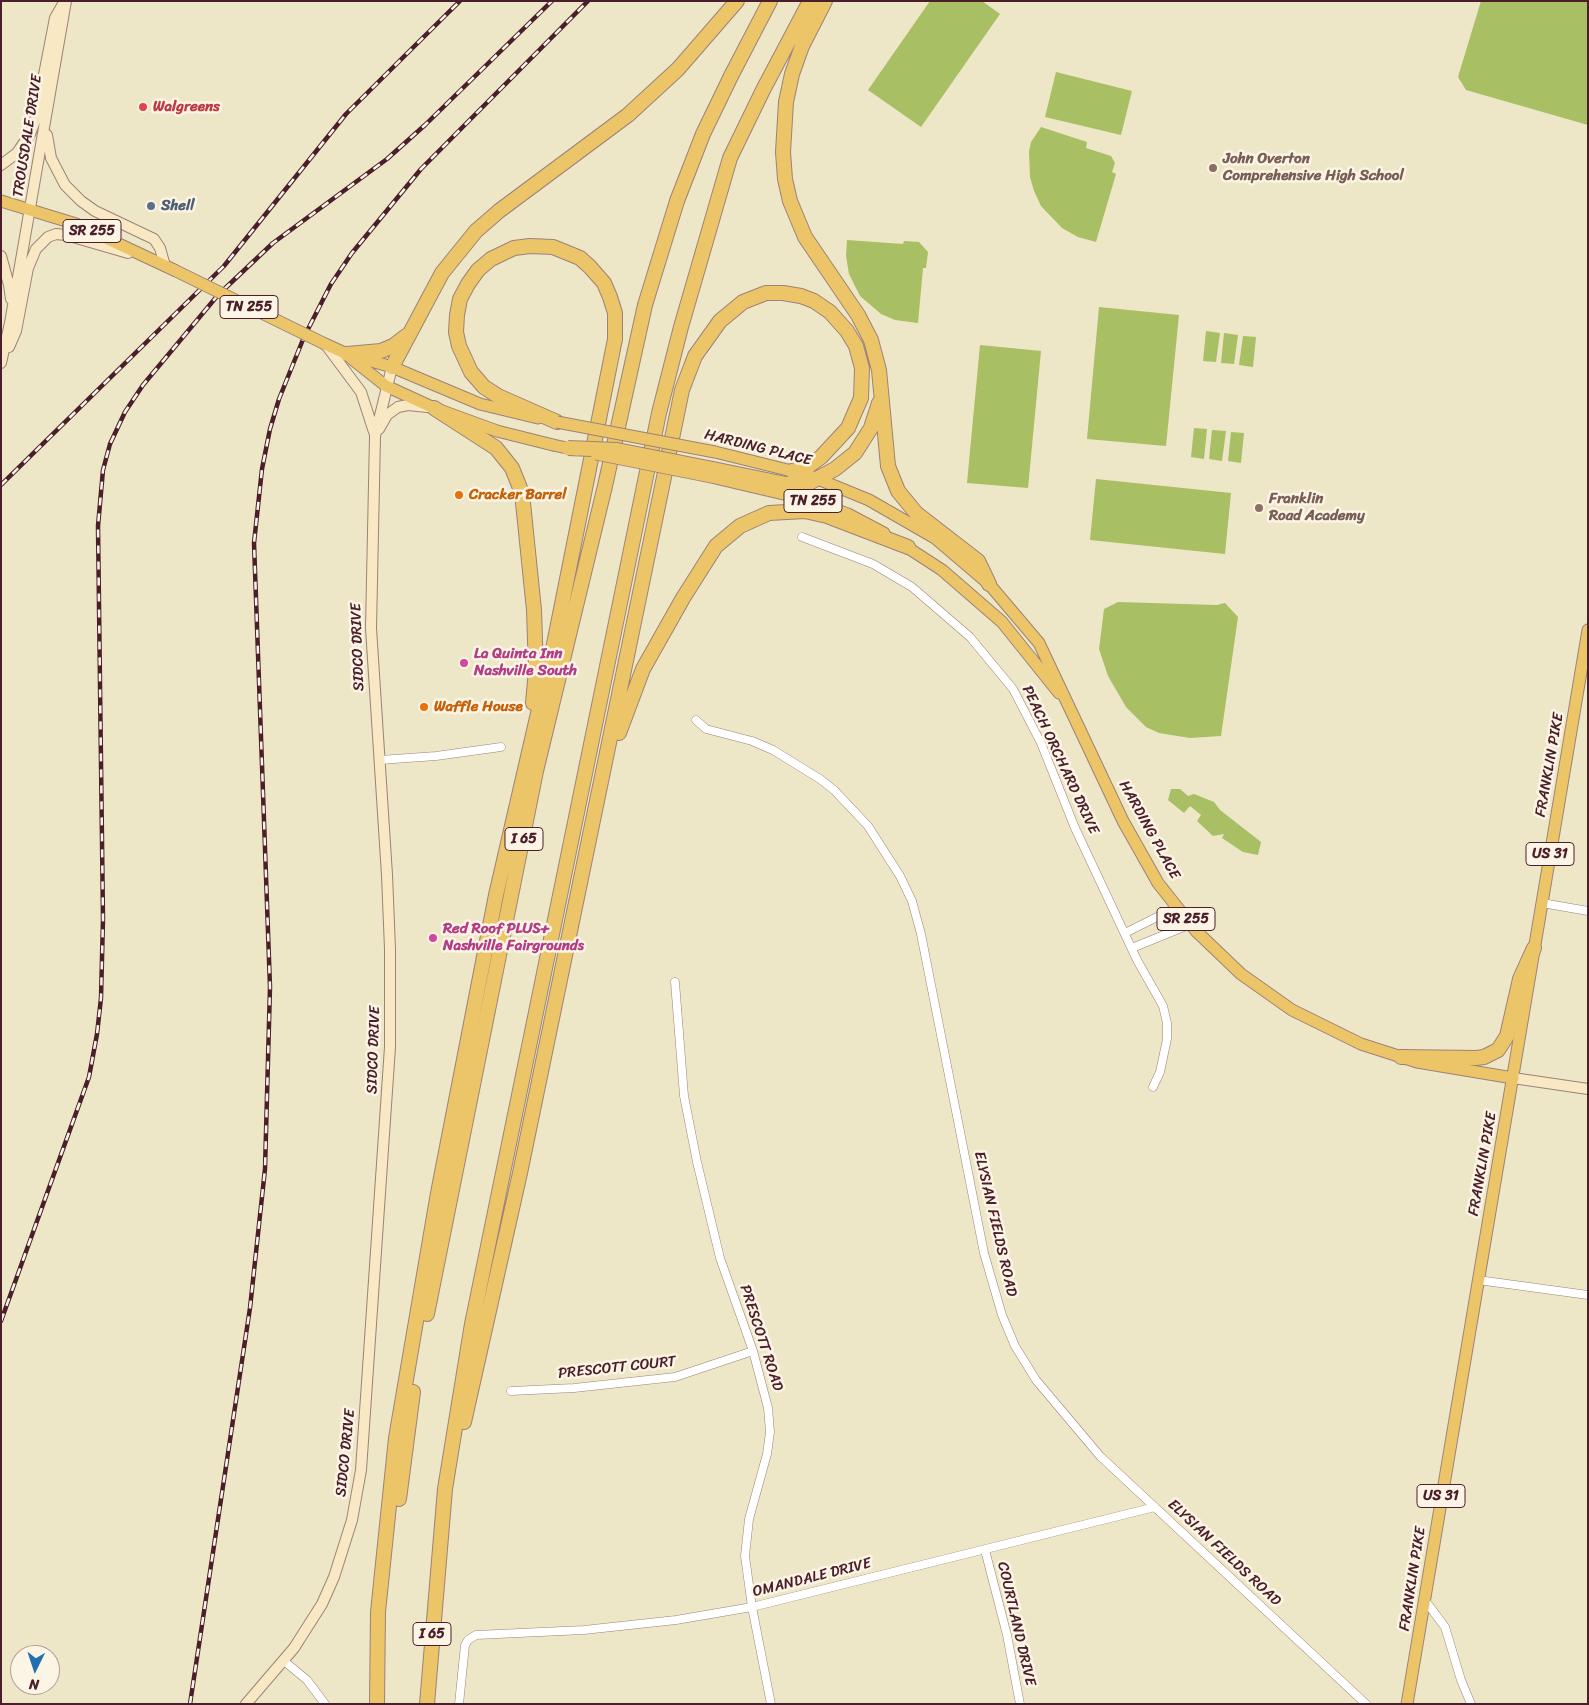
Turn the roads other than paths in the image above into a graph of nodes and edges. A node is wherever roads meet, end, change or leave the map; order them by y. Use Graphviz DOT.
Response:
graph roads {
  1 [pos="65,1"];
  2 [pos="737,1"];
  3 [pos="770,1"];
  4 [pos="810,1"];
  5 [pos="825,1"];
  6 [pos="46,117"];
  7 [pos="1,165"];
  8 [pos="1,202"];
  9 [pos="30,209"];
  10 [pos="1,256"];
  11 [pos="151,260"];
  12 [pos="169,268"];
  13 [pos="11,317"];
  14 [pos="409,334"];
  15 [pos="344,358"];
  16 [pos="2,362"];
  17 [pos="392,367"];
  18 [pos="880,382"];
  19 [pos="386,386"];
  20 [pos="434,408"];
  21 [pos="557,422"];
  22 [pos="375,438"];
  23 [pos="568,448"];
  24 [pos="792,471"];
  25 [pos="712,473"];
  26 [pos="819,478"];
  27 [pos="802,537"];
  28 [pos="908,547"];
  29 [pos="990,584"];
  30 [pos="1588,630"];
  31 [pos="1074,712"];
  32 [pos="696,720"];
  33 [pos="501,747"];
  34 [pos="380,760"];
  35 [pos="526,766"];
  36 [pos="597,795"];
  37 [pos="1542,903"];
  38 [pos="1177,907"];
  39 [pos="1588,911"];
  40 [pos="1191,924"];
  41 [pos="1125,933"];
  42 [pos="1132,948"];
  43 [pos="1534,948"];
  44 [pos="675,982"];
  45 [pos="1401,1057"];
  46 [pos="1513,1078"];
  47 [pos="1154,1087"];
  48 [pos="1588,1089"];
  49 [pos="1478,1280"];
  50 [pos="1588,1295"];
  51 [pos="753,1351"];
  52 [pos="511,1391"];
  53 [pos="1155,1508"];
  54 [pos="985,1550"];
  55 [pos="438,1565"];
  56 [pos="1424,1599"];
  57 [pos="752,1607"];
  58 [pos="284,1661"];
  59 [pos="246,1704"];
  60 [pos="325,1704"];
  61 [pos="377,1704"];
  62 [pos="427,1704"];
  63 [pos="459,1704"];
  64 [pos="771,1704"];
  65 [pos="1020,1704"];
  66 [pos="1366,1704"];
  67 [pos="1407,1704"];
  68 [pos="1471,1704"];
  1 -- 6 [label="main road, TROUSDALE DRIVE"];
  1 -- 7 [label="main road"];
  2 -- 14 [label="highway"];
  3 -- 61 [label="highway, I 65"];
  4 -- 55 [label="highway, I 65"];
  5 -- 18 [label="highway"];
  6 -- 9 [label="main road, TROUSDALE DRIVE"];
  6 -- 12 [label="main road"];
  8 -- 9 [label="main road, HARDING PLACE / SR 255"];
  9 -- 11 [label="main road, HARDING PLACE / SR 255"];
  9 -- 13 [label="main road, TROUSDALE DRIVE"];
  10 -- 13 [label="main road"];
  11 -- 12 [label="main road, HARDING PLACE / SR 255"];
  11 -- 16 [label="main road"];
  12 -- 15 [label="main road, HARDING PLACE / TN 255, bridge"];
  13 -- 16 [label="main road, TROUSDALE DRIVE"];
  14 -- 15 [label="highway"];
  14 -- 17 [label="highway"];
  15 -- 17 [label="main road, HARDING PLACE / TN 255"];
  15 -- 19 [label="main road, HARDING PLACE / TN 255"];
  15 -- 22 [label="main road"];
  17 -- 19 [label="main road, SIDCO DRIVE"];
  17 -- 21 [label="main road, HARDING PLACE / TN 255"];
  18 -- 26 [label="highway"];
  18 -- 29 [label="highway"];
  19 -- 20 [label="main road, HARDING PLACE / TN 255"];
  19 -- 22 [label="main road, SIDCO DRIVE"];
  20 -- 22 [label="main road"];
  20 -- 23 [label="main road, HARDING PLACE / TN 255, bridge"];
  20 -- 35 [label="highway"];
  21 -- 24 [label="main road, HARDING PLACE / TN 255, bridge"];
  21 -- 35 [label="highway"];
  22 -- 34 [label="main road, SIDCO DRIVE"];
  23 -- 25 [label="highway, bridge"];
  24 -- 26 [label="main road, HARDING PLACE / TN 255"];
  24 -- 36 [label="highway"];
  25 -- 26 [label="highway"];
  25 -- 28 [label="main road, HARDING PLACE / TN 255"];
  26 -- 29 [label="main road, HARDING PLACE / TN 255"];
  27 -- 41 [label="street, PEACH ORCHARD DRIVE"];
  28 -- 31 [label="main road, HARDING PLACE / TN 255"];
  28 -- 36 [label="highway"];
  29 -- 31 [label="main road, HARDING PLACE / TN 255"];
  30 -- 37 [label="main road, FRANKLIN PIKE / US 31"];
  31 -- 38 [label="main road, HARDING PLACE / SR 255"];
  32 -- 53 [label="street, ELYSIAN FIELDS ROAD"];
  33 -- 34 [label="street"];
  34 -- 58 [label="main road, SIDCO DRIVE"];
  35 -- 61 [label="highway"];
  36 -- 55 [label="highway"];
  37 -- 39 [label="street"];
  37 -- 43 [label="main road, FRANKLIN PIKE / US 31"];
  38 -- 40 [label="main road, HARDING PLACE / SR 255"];
  38 -- 41 [label="street"];
  40 -- 42 [label="street"];
  40 -- 45 [label="main road, HARDING PLACE / SR 255"];
  41 -- 42 [label="street, PEACH ORCHARD DRIVE"];
  42 -- 47 [label="street, PEACH ORCHARD DRIVE"];
  43 -- 45 [label="highway"];
  43 -- 46 [label="main road, FRANKLIN PIKE / US 31"];
  44 -- 51 [label="street, PRESCOTT ROAD"];
  45 -- 46 [label="main road, HARDING PLACE / SR 255"];
  46 -- 48 [label="main road"];
  46 -- 49 [label="main road, FRANKLIN PIKE / US 31"];
  49 -- 50 [label="street"];
  49 -- 56 [label="main road, FRANKLIN PIKE / US 31"];
  51 -- 52 [label="street, PRESCOTT COURT"];
  51 -- 57 [label="street, PRESCOTT ROAD"];
  53 -- 54 [label="street, OMANDALE DRIVE"];
  53 -- 66 [label="street, ELYSIAN FIELDS ROAD"];
  54 -- 57 [label="street, OMANDALE DRIVE"];
  54 -- 65 [label="street, COURTLAND DRIVE"];
  55 -- 62 [label="highway, I 65"];
  56 -- 67 [label="main road, FRANKLIN PIKE / US 31"];
  56 -- 68 [label="street"];
  57 -- 63 [label="street, OMANDALE DRIVE"];
  57 -- 64 [label="street, PRESCOTT ROAD"];
  58 -- 59 [label="main road, SIDCO DRIVE"];
  58 -- 60 [label="street"];
}
